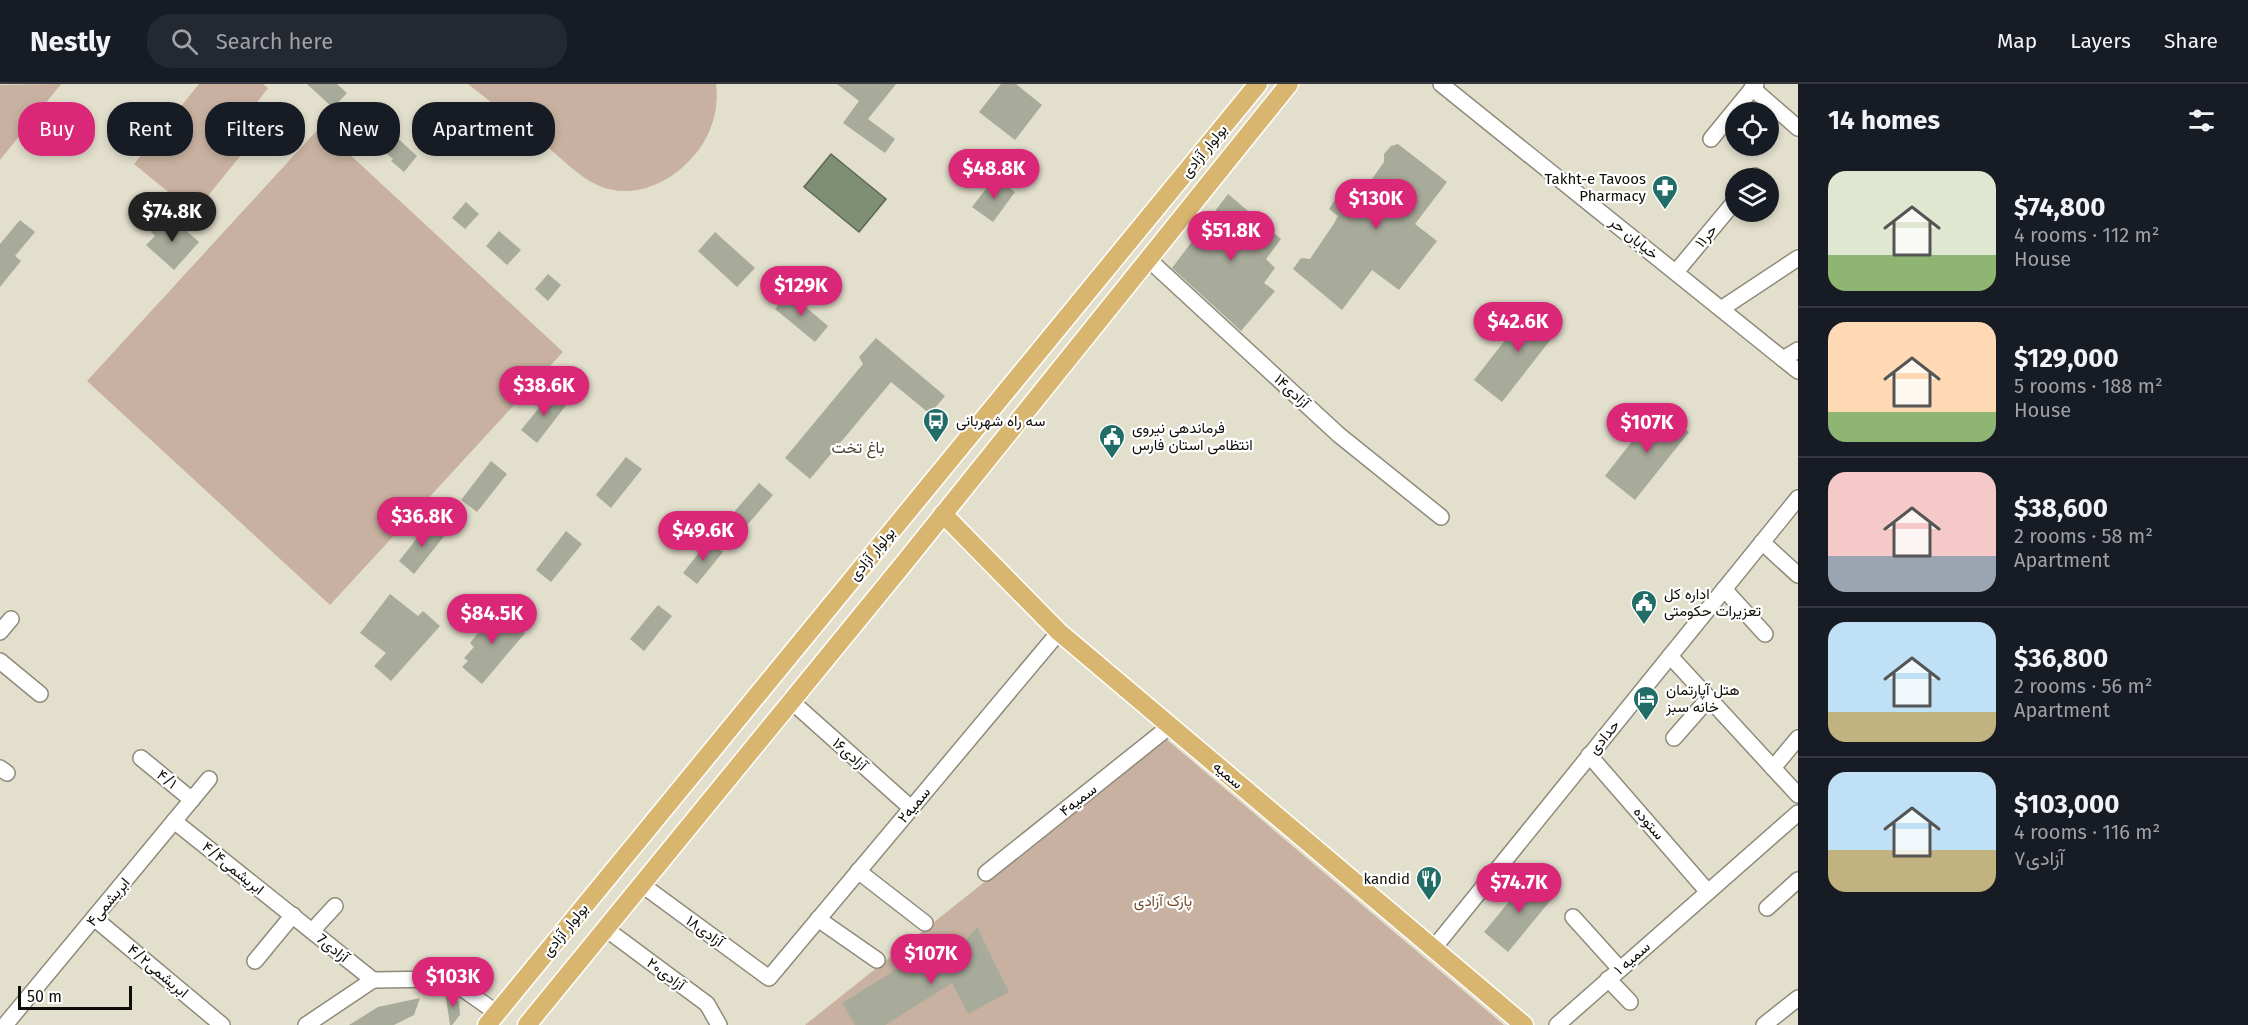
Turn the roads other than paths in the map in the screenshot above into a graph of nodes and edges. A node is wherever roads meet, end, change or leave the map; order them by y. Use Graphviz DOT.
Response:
graph roads {
  1 [pos="1258,84"];
  2 [pos="1289,84"];
  3 [pos="1443,85"];
  4 [pos="1754,86"];
  5 [pos="1797,125"];
  6 [pos="1711,139"];
  7 [pos="1725,213"];
  8 [pos="1798,258"];
  9 [pos="1148,259"];
  10 [pos="1676,272"];
  11 [pos="1721,309"];
  12 [pos="1798,350"];
  13 [pos="1783,359"];
  14 [pos="1798,371"];
  15 [pos="1798,498"];
  16 [pos="943,514"];
  17 [pos="1441,517"];
  18 [pos="1762,542"];
  19 [pos="1798,575"];
  20 [pos="1724,589"];
  21 [pos="11,619"];
  22 [pos="0,632"];
  23 [pos="1059,632"];
  24 [pos="1766,634"];
  25 [pos="1670,656"];
  26 [pos="786,658"];
  27 [pos="0,661"];
  28 [pos="809,678"];
  29 [pos="40,694"];
  30 [pos="1709,698"];
  31 [pos="790,700"];
  32 [pos="1170,726"];
  33 [pos="1674,738"];
  34 [pos="1798,738"];
  35 [pos="1589,755"];
  36 [pos="141,758"];
  37 [pos="1773,768"];
  38 [pos="209,779"];
  39 [pos="1798,795"];
  40 [pos="192,800"];
  41 [pos="911,808"];
  42 [pos="1798,813"];
  43 [pos="174,821"];
  44 [pos="858,871"];
  45 [pos="986,873"];
  46 [pos="1798,880"];
  47 [pos="641,884"];
  48 [pos="1708,892"];
  49 [pos="334,906"];
  50 [pos="1767,908"];
  51 [pos="292,915"];
  52 [pos="1574,917"];
  53 [pos="94,918"];
  54 [pos="818,919"];
  55 [pos="925,923"];
  56 [pos="606,929"];
  57 [pos="312,931"];
  58 [pos="1433,949"];
  59 [pos="877,960"];
  60 [pos="255,961"];
  61 [pos="1614,974"];
  62 [pos="769,978"];
  63 [pos="373,980"];
  64 [pos="1798,998"];
  65 [pos="1630,1002"];
  66 [pos="492,1019"];
  67 [pos="6,1025"];
  68 [pos="222,1025"];
  69 [pos="306,1025"];
  70 [pos="527,1025"];
  71 [pos="719,1025"];
  72 [pos="1524,1025"];
  73 [pos="1557,1025"];
  74 [pos="1764,1025"];
  1 -- 26 [label="main road, بولوار آزادی"];
  2 -- 9 [label="main road, بولوار آزادی"];
  3 -- 10 [label="street, خیابان حر"];
  4 -- 5 [label="street"];
  4 -- 6 [label="street"];
  7 -- 10 [label="street, حر۱۱"];
  8 -- 11 [label="street"];
  9 -- 16 [label="main road, بولوار آزادی"];
  9 -- 17 [label="street, آزادی۱۴"];
  10 -- 11 [label="street, خیابان حر"];
  11 -- 13 [label="street, خیابان حر"];
  12 -- 13 [label="street"];
  13 -- 14 [label="street, خیابان حر"];
  15 -- 18 [label="street, حدادی"];
  16 -- 23 [label="main road, سمیه"];
  16 -- 28 [label="main road, بولوار آزادی"];
  18 -- 19 [label="street"];
  18 -- 20 [label="street, حدادی"];
  20 -- 24 [label="street"];
  20 -- 25 [label="street, حدادی"];
  21 -- 22 [label="street"];
  23 -- 32 [label="main road, سمیه"];
  23 -- 41 [label="street, ۲سمیه"];
  25 -- 30 [label="street"];
  25 -- 35 [label="street, حدادی"];
  26 -- 28 [label="main road"];
  26 -- 66 [label="main road, بولوار آزادی"];
  27 -- 29 [label="street"];
  28 -- 31 [label="main road, بولوار آزادی"];
  30 -- 33 [label="street"];
  30 -- 37 [label="street"];
  31 -- 41 [label="street, آزادی۱۶"];
  31 -- 47 [label="main road, بولوار آزادی"];
  32 -- 45 [label="street, سمیه۴"];
  32 -- 58 [label="main road, سمیه"];
  34 -- 37 [label="street"];
  35 -- 48 [label="street, ستوده"];
  35 -- 58 [label="street, حدادی"];
  36 -- 40 [label="street, ۴/۱"];
  37 -- 39 [label="street"];
  38 -- 40 [label="street, ابریشمی۴"];
  40 -- 43 [label="street, ابریشمی۴"];
  41 -- 44 [label="street, ۲سمیه"];
  42 -- 48 [label="street, ۱ سمیه"];
  43 -- 51 [label="street, ابریشمی۴/۴"];
  43 -- 53 [label="street, ابریشمی۴"];
  44 -- 54 [label="street, ۲سمیه"];
  44 -- 55 [label="street"];
  46 -- 50 [label="street"];
  47 -- 56 [label="main road, بولوار آزادی"];
  47 -- 62 [label="street, آزادی۱۸"];
  48 -- 61 [label="street, ۱ سمیه"];
  49 -- 57 [label="street"];
  51 -- 57 [label="street, 7آزادی"];
  51 -- 60 [label="street"];
  52 -- 61 [label="street"];
  53 -- 67 [label="street, ابریشمی۴"];
  53 -- 68 [label="street, ابریشمی۴/۲"];
  54 -- 59 [label="street"];
  54 -- 62 [label="street, ۲سمیه"];
  56 -- 70 [label="main road, بولوار آزادی"];
  56 -- 71 [label="street, آزادی۲۰"];
  57 -- 63 [label="street, 7آزادی"];
  58 -- 72 [label="main road, سمیه"];
  61 -- 65 [label="street"];
  61 -- 73 [label="street, ۱ سمیه"];
  63 -- 66 [label="street"];
  63 -- 69 [label="street"];
  64 -- 74 [label="street"];
}
